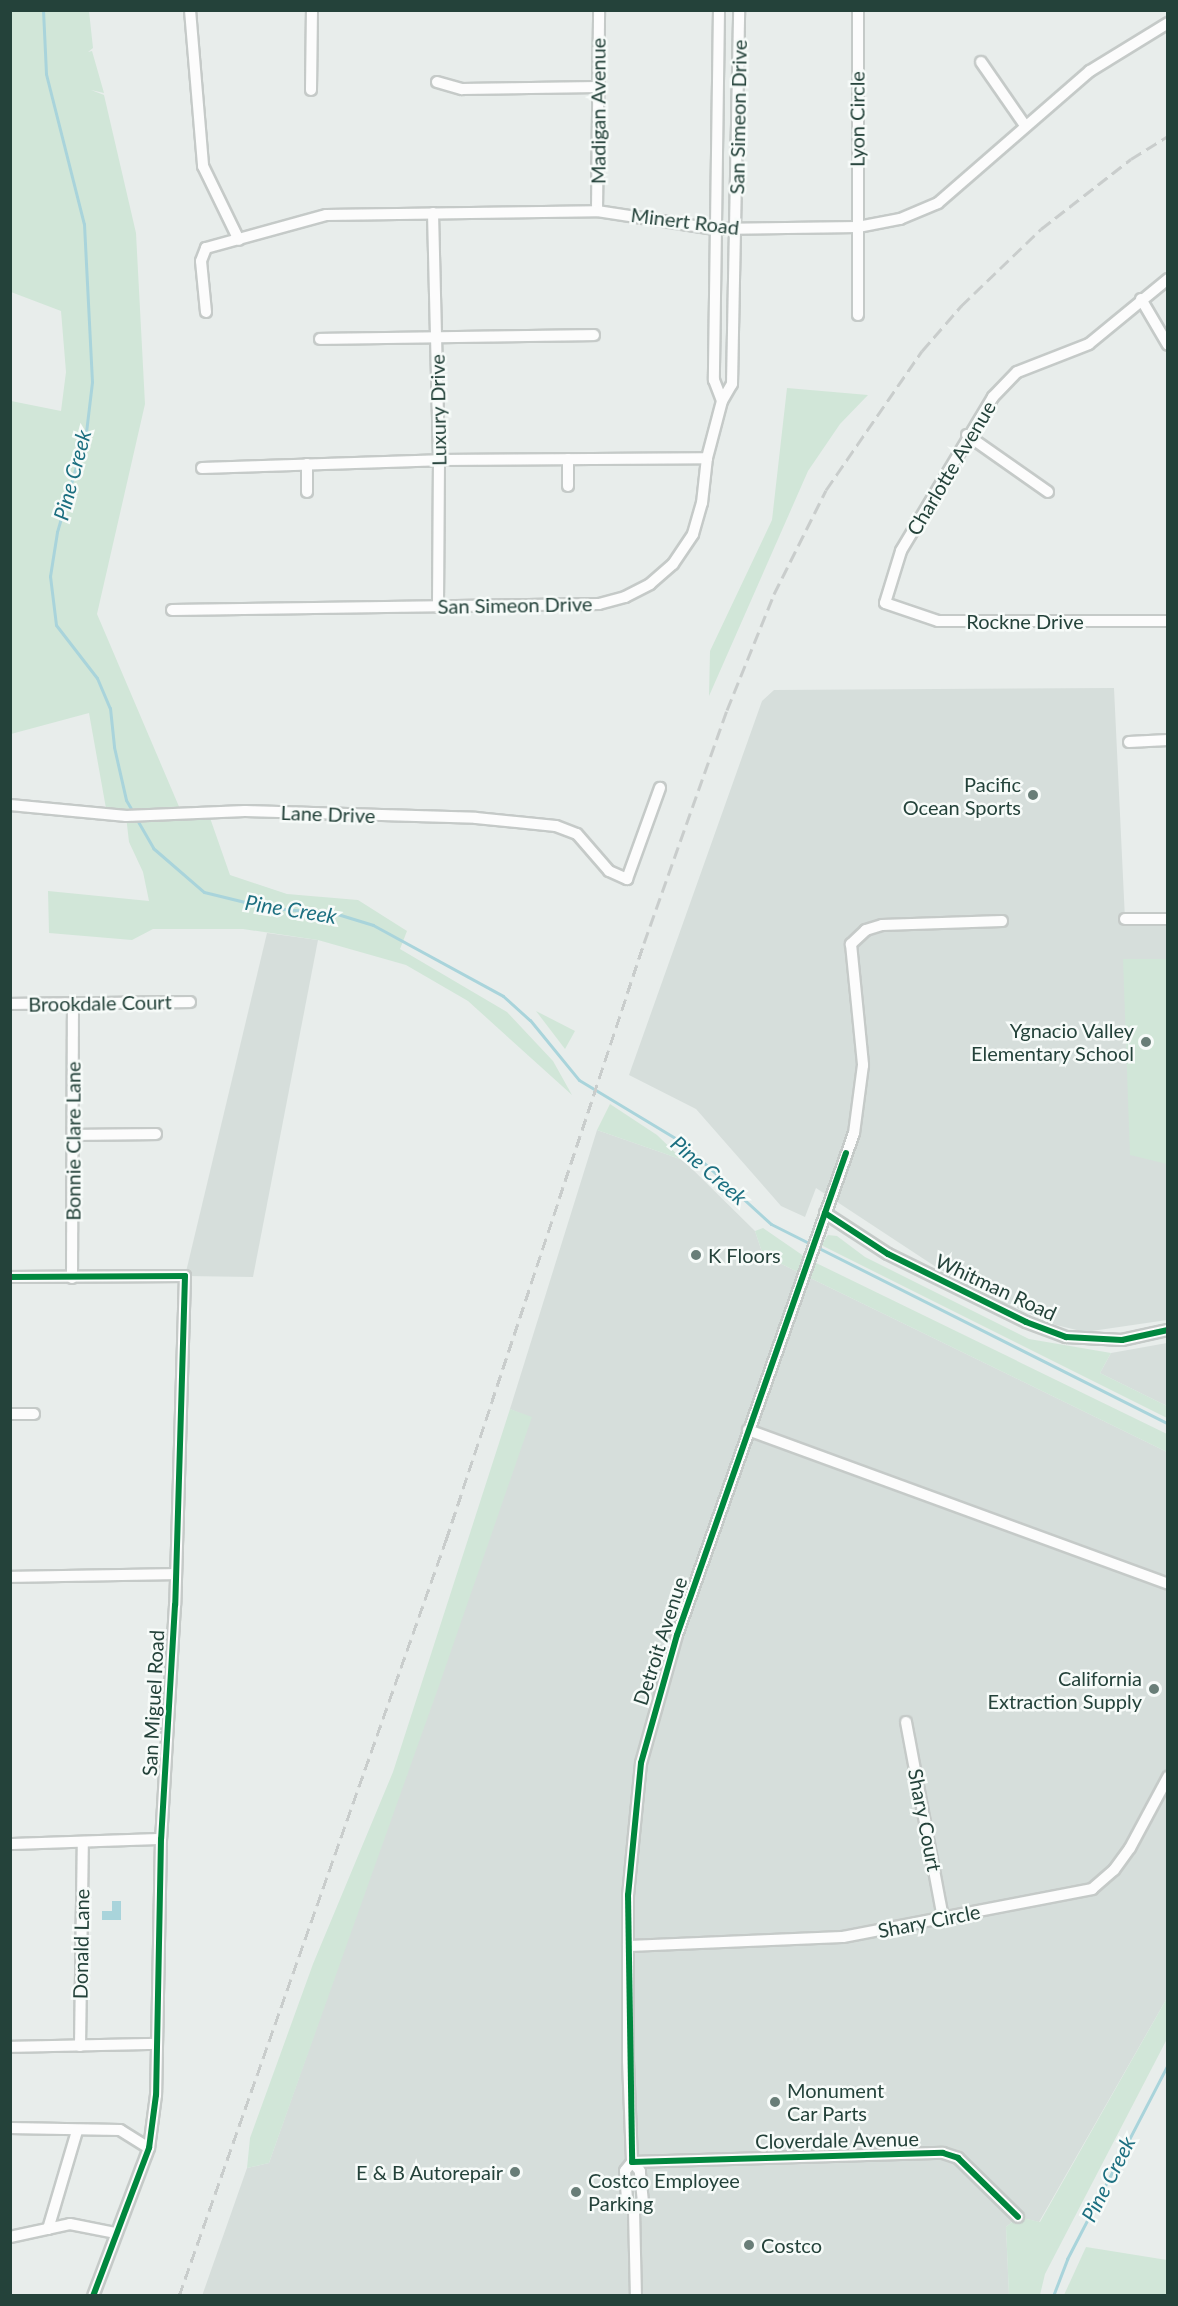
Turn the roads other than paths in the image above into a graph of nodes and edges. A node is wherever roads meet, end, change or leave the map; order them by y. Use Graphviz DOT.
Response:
graph roads {
  1 [pos="190,10"];
  2 [pos="312,10"];
  3 [pos="599,10"];
  4 [pos="719,10"];
  5 [pos="739,10"];
  6 [pos="858,10"];
  7 [pos="1167,23"];
  8 [pos="981,62"];
  9 [pos="437,82"];
  10 [pos="598,87"];
  11 [pos="311,90"];
  12 [pos="1024,124"];
  13 [pos="597,211"];
  14 [pos="433,213"];
  15 [pos="858,227"];
  16 [pos="715,229"];
  17 [pos="737,229"];
  18 [pos="239,240"];
  19 [pos="1167,279"];
  20 [pos="1141,299"];
  21 [pos="206,312"];
  22 [pos="858,315"];
  23 [pos="594,335"];
  24 [pos="320,339"];
  25 [pos="436,339"];
  26 [pos="1167,345"];
  27 [pos="722,401"];
  28 [pos="967,435"];
  29 [pos="707,458"];
  30 [pos="568,459"];
  31 [pos="439,460"];
  32 [pos="307,464"];
  33 [pos="202,468"];
  34 [pos="568,486"];
  35 [pos="307,492"];
  36 [pos="1048,492"];
  37 [pos="885,603"];
  38 [pos="438,607"];
  39 [pos="172,610"];
  40 [pos="1167,621"];
  41 [pos="1167,740"];
  42 [pos="1129,742"];
  43 [pos="660,788"];
  44 [pos="10,805"];
  45 [pos="1125,919"];
  46 [pos="1167,919"];
  47 [pos="1002,921"];
  48 [pos="190,1002"];
  49 [pos="73,1003"];
  50 [pos="10,1004"];
  51 [pos="156,1134"];
  52 [pos="74,1135"];
  53 [pos="825,1213"];
  54 [pos="10,1277"];
  55 [pos="72,1278"];
  56 [pos="1167,1330"];
  57 [pos="10,1414"];
  58 [pos="34,1414"];
  59 [pos="748,1430"];
  60 [pos="175,1574"];
  61 [pos="10,1577"];
  62 [pos="1167,1584"];
  63 [pos="906,1722"];
  64 [pos="1167,1777"];
  65 [pos="162,1839"];
  66 [pos="83,1842"];
  67 [pos="10,1844"];
  68 [pos="944,1917"];
  69 [pos="628,1946"];
  70 [pos="155,2044"];
  71 [pos="80,2046"];
  72 [pos="10,2047"];
  73 [pos="10,2128"];
  74 [pos="77,2131"];
  75 [pos="149,2148"];
  76 [pos="632,2162"];
  77 [pos="634,2210"];
  78 [pos="1018,2217"];
  79 [pos="48,2229"];
  80 [pos="116,2233"];
  81 [pos="10,2237"];
  82 [pos="93,2295"];
  83 [pos="636,2295"];
  1 -- 18 [label="street"];
  2 -- 11 [label="street"];
  3 -- 10 [label="street, Madigan Avenue"];
  4 -- 16 [label="street, San Simeon Drive"];
  5 -- 17 [label="street, San Simeon Drive"];
  6 -- 15 [label="street, Lyon Circle"];
  7 -- 12 [label="street, Minert Road"];
  8 -- 12 [label="street"];
  9 -- 10 [label="street"];
  10 -- 13 [label="street, Madigan Avenue"];
  12 -- 15 [label="street, Minert Road"];
  13 -- 14 [label="street, Minert Road"];
  13 -- 16 [label="street, Minert Road"];
  14 -- 18 [label="street, Minert Road"];
  14 -- 25 [label="street, Luxury Drive"];
  15 -- 17 [label="street, Minert Road"];
  15 -- 22 [label="street, Lyon Circle"];
  16 -- 17 [label="street, Minert Road"];
  16 -- 27 [label="street, San Simeon Drive"];
  17 -- 27 [label="street, San Simeon Drive"];
  18 -- 21 [label="street, Minert Road"];
  19 -- 20 [label="street, Charlotte Avenue"];
  20 -- 26 [label="street"];
  20 -- 28 [label="street, Charlotte Avenue"];
  23 -- 25 [label="street"];
  24 -- 25 [label="street"];
  25 -- 31 [label="street, Luxury Drive"];
  27 -- 29 [label="street, San Simeon Drive"];
  28 -- 36 [label="street"];
  28 -- 37 [label="street, Charlotte Avenue"];
  29 -- 30 [label="street"];
  29 -- 38 [label="street, San Simeon Drive"];
  30 -- 31 [label="street"];
  30 -- 34 [label="street"];
  31 -- 32 [label="street"];
  31 -- 38 [label="street, Luxury Drive"];
  32 -- 33 [label="street"];
  32 -- 35 [label="street"];
  37 -- 40 [label="street, Rockne Drive"];
  38 -- 39 [label="street, San Simeon Drive"];
  41 -- 42 [label="street"];
  43 -- 44 [label="street, Lane Drive"];
  45 -- 46 [label="street"];
  47 -- 53 [label="street, Detroit Avenue"];
  48 -- 49 [label="street, Brookdale Court"];
  49 -- 50 [label="street, Brookdale Court"];
  49 -- 52 [label="street, Bonnie Clare Lane"];
  51 -- 52 [label="street"];
  52 -- 55 [label="street, Bonnie Clare Lane"];
  53 -- 56 [label="street, Whitman Road"];
  53 -- 59 [label="street, Detroit Avenue"];
  54 -- 55 [label="street, San Miguel Road"];
  55 -- 60 [label="street, San Miguel Road"];
  57 -- 58 [label="street"];
  59 -- 62 [label="street"];
  59 -- 69 [label="street, Detroit Avenue"];
  60 -- 61 [label="street"];
  60 -- 65 [label="street, San Miguel Road"];
  63 -- 68 [label="street, Shary Court"];
  64 -- 68 [label="street, Shary Circle"];
  65 -- 66 [label="street"];
  65 -- 70 [label="street, San Miguel Road"];
  66 -- 67 [label="street"];
  66 -- 71 [label="street, Donald Lane"];
  68 -- 69 [label="street, Shary Circle"];
  69 -- 76 [label="street, Detroit Avenue"];
  70 -- 71 [label="street"];
  70 -- 75 [label="street, San Miguel Road"];
  71 -- 72 [label="street"];
  73 -- 74 [label="street"];
  74 -- 75 [label="street"];
  74 -- 79 [label="street"];
  75 -- 80 [label="street, San Miguel Road"];
  76 -- 77 [label="street, Detroit Avenue"];
  76 -- 77 [label="street, Detroit Avenue"];
  76 -- 78 [label="street, Cloverdale Avenue"];
  77 -- 83 [label="street, Detroit Avenue"];
  79 -- 80 [label="street"];
  79 -- 81 [label="street"];
  80 -- 82 [label="street, San Miguel Road"];
}
